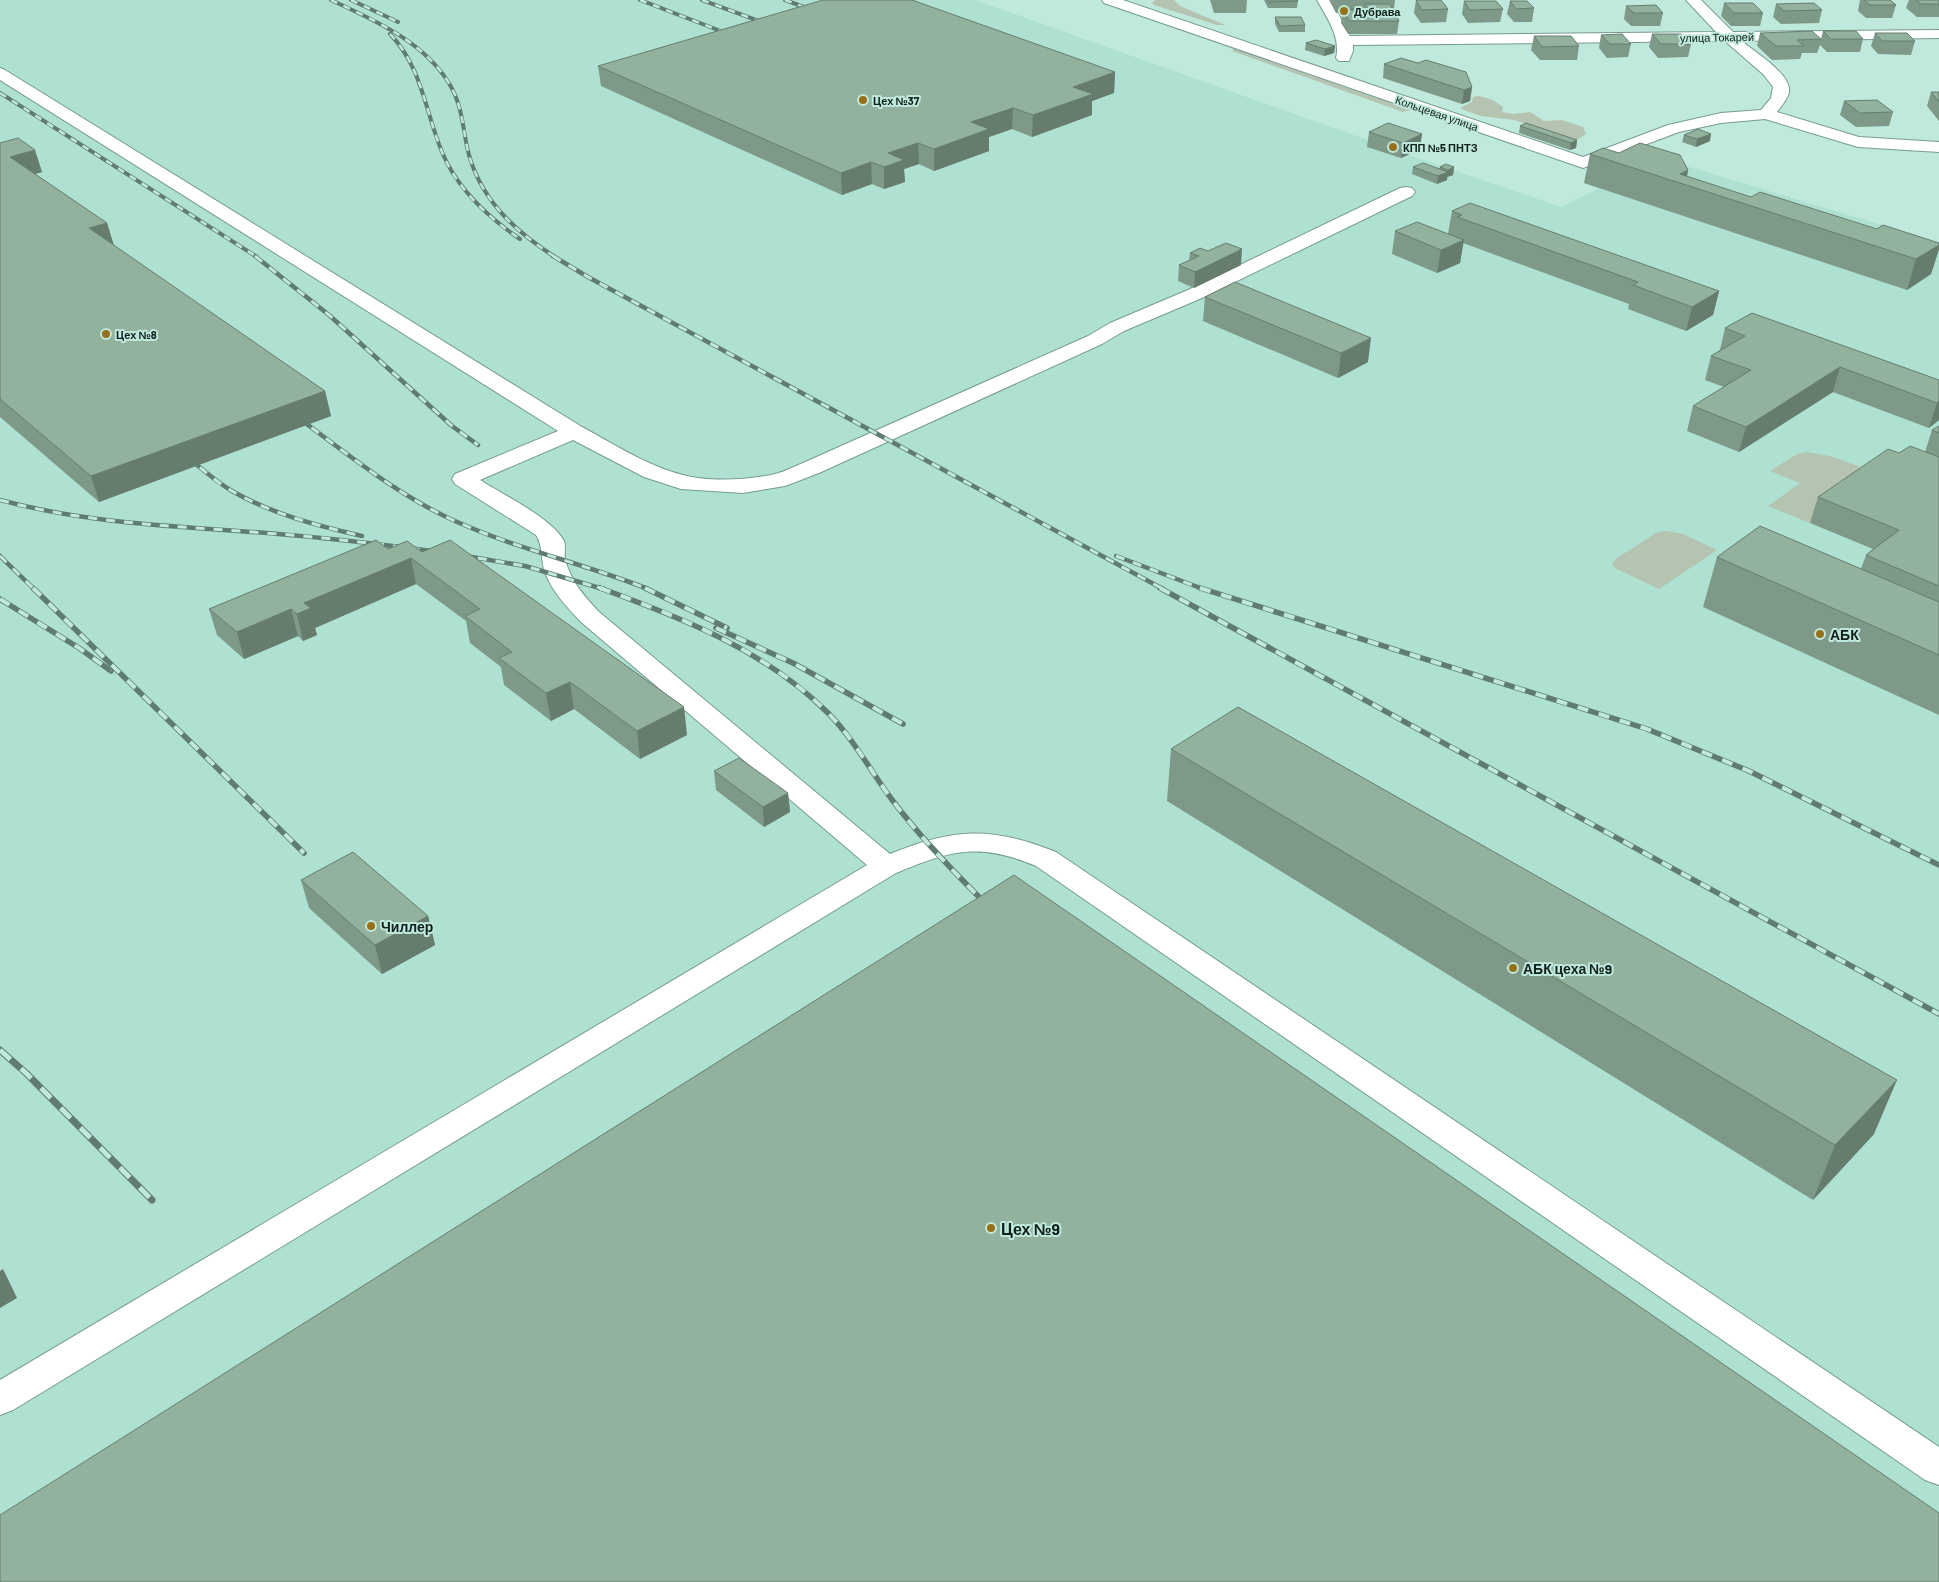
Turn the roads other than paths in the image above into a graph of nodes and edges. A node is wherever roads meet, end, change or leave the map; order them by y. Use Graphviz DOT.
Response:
graph roads {
  1 [pos="1110,0"];
  2 [pos="1324,0"];
  3 [pos="1693,0"];
  4 [pos="1939,34"];
  5 [pos="1730,37"];
  6 [pos="1344,40"];
  7 [pos="0,73"];
  8 [pos="1321,73"];
  9 [pos="1766,114"];
  10 [pos="1939,146"];
  11 [pos="1406,192"];
  12 [pos="574,432"];
  13 [pos="886,866"];
  14 [pos="0,1399"];
  15 [pos="1939,1468"];
  1 -- 8 [label="street, Кольцевая улица"];
  2 -- 6 [label="street"];
  3 -- 5 [label="street"];
  4 -- 5 [label="street, улица Токарей"];
  5 -- 6 [label="street, улица Токарей"];
  5 -- 9 [label="street"];
  6 -- 8 [label="street"];
  7 -- 12 [label="street"];
  8 -- 9 [label="street, Кольцевая улица"];
  9 -- 10 [label="street"];
  11 -- 12 [label="street"];
  12 -- 13 [label="street"];
  13 -- 14 [label="street"];
  13 -- 15 [label="street"];
}
